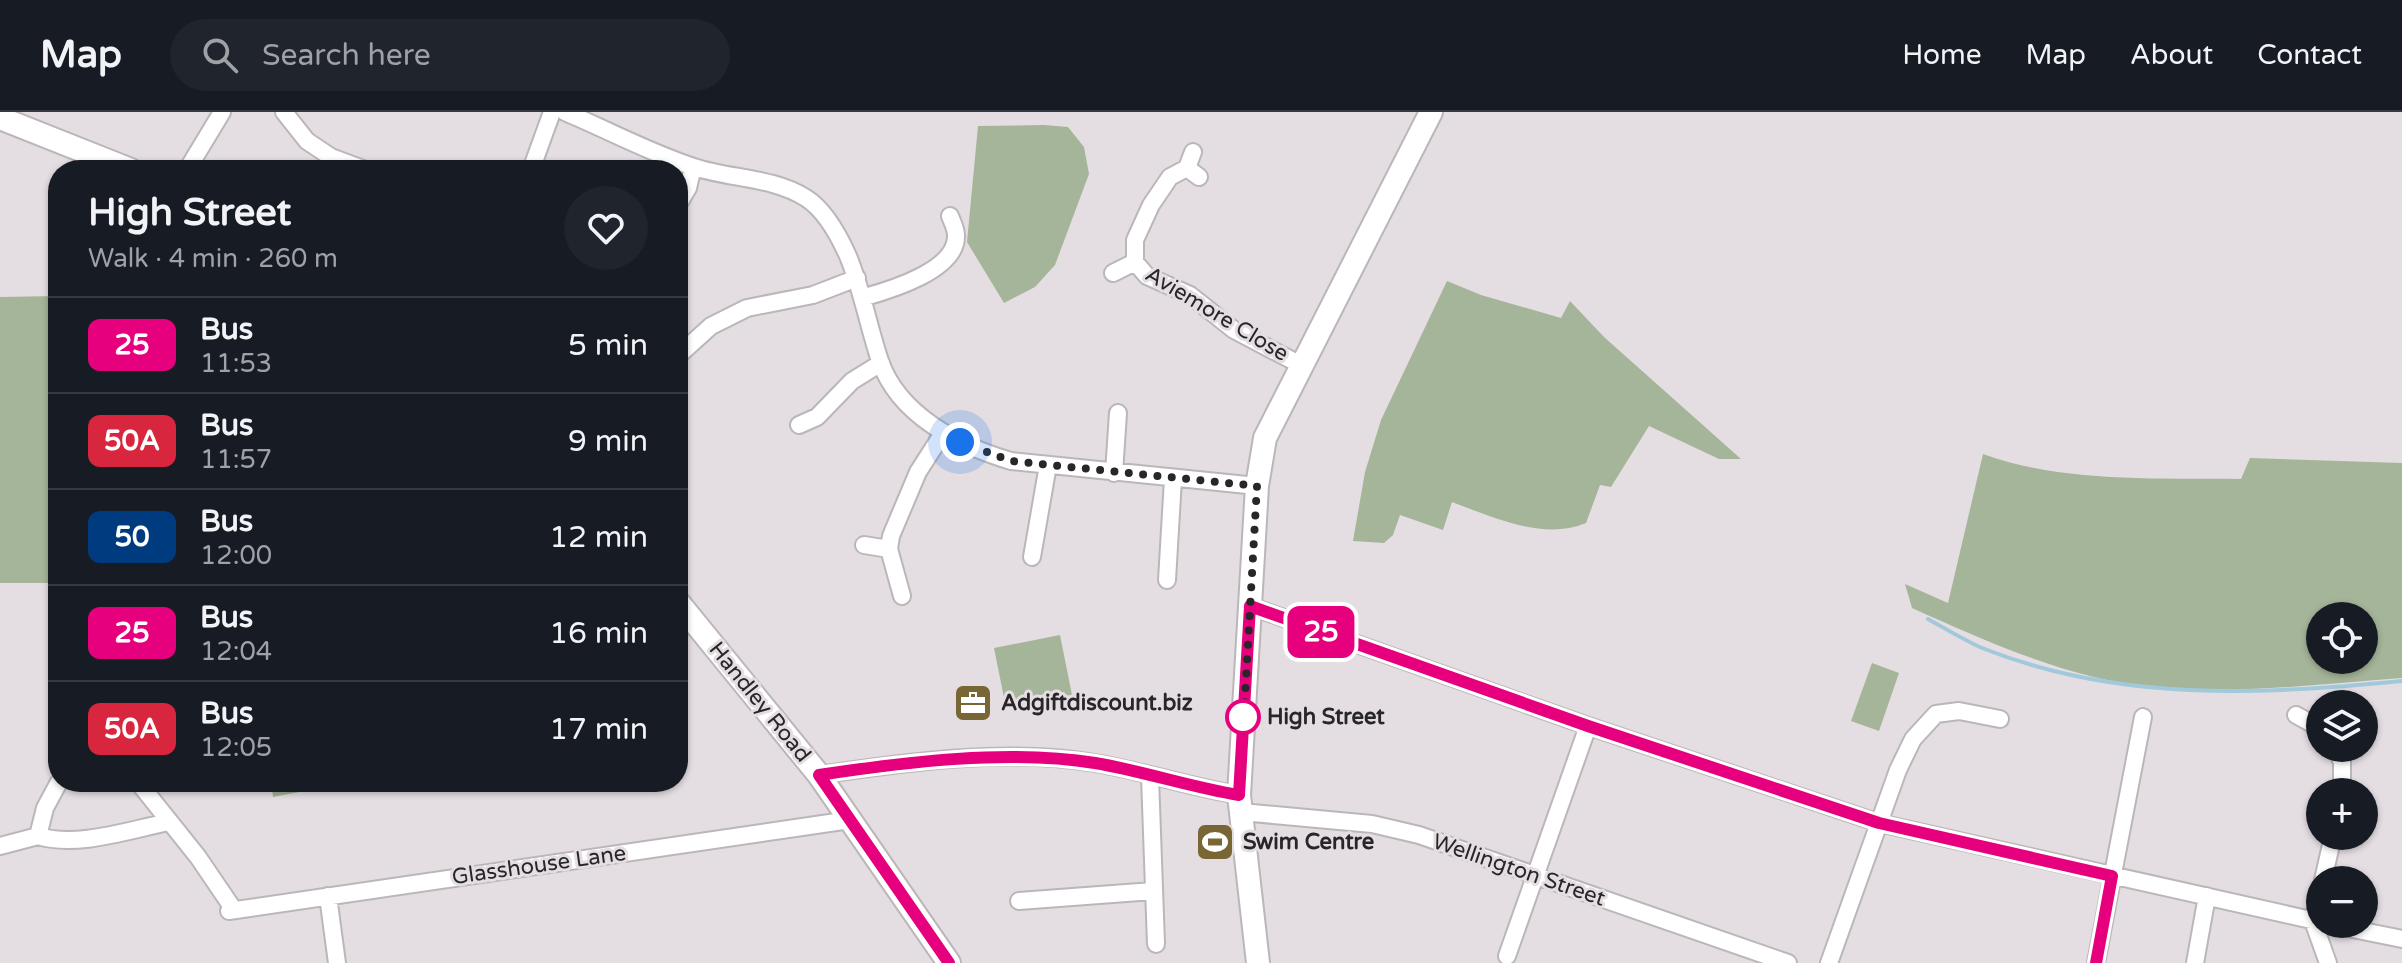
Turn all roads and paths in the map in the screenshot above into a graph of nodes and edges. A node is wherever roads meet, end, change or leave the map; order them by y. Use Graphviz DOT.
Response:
graph roads {
  1 [pos="284,112"];
  2 [pos="552,112"];
  3 [pos="565,112"];
  4 [pos="1431,112"];
  5 [pos="215,114"];
  6 [pos="0,118"];
  7 [pos="106,160"];
  8 [pos="192,160"];
  9 [pos="339,160"];
  10 [pos="535,160"];
  11 [pos="677,160"];
  12 [pos="688,165"];
  13 [pos="1193,166"];
  14 [pos="693,167"];
  15 [pos="688,188"];
  16 [pos="950,216"];
  17 [pos="1135,262"];
  18 [pos="1113,273"];
  19 [pos="857,278"];
  20 [pos="865,297"];
  21 [pos="688,347"];
  22 [pos="881,363"];
  23 [pos="1301,365"];
  24 [pos="1118,413"];
  25 [pos="799,425"];
  26 [pos="943,433"];
  27 [pos="1048,465"];
  28 [pos="1114,473"];
  29 [pos="1173,479"];
  30 [pos="1257,486"];
  31 [pos="864,545"];
  32 [pos="889,549"];
  33 [pos="1032,557"];
  34 [pos="1167,580"];
  35 [pos="902,596"];
  36 [pos="1250,606"];
  37 [pos="688,614"];
  38 [pos="2296,715"];
  39 [pos="2143,717"];
  40 [pos="2000,719"];
  41 [pos="2306,720"];
  42 [pos="1588,726"];
  43 [pos="819,775"];
  44 [pos="1150,777"];
  45 [pos="54,792"];
  46 [pos="146,792"];
  47 [pos="1240,804"];
  48 [pos="850,820"];
  49 [pos="169,822"];
  50 [pos="1879,823"];
  51 [pos="38,836"];
  52 [pos="0,846"];
  53 [pos="1536,876"];
  54 [pos="2112,876"];
  55 [pos="1153,891"];
  56 [pos="328,896"];
  57 [pos="2207,896"];
  58 [pos="1019,901"];
  59 [pos="2306,919"];
  60 [pos="2378,934"];
  61 [pos="2323,938"];
  62 [pos="2402,939"];
  63 [pos="1156,944"];
  64 [pos="1507,956"];
  65 [pos="337,963"];
  66 [pos="949,963"];
  67 [pos="1258,963"];
  68 [pos="1788,963"];
  69 [pos="1829,963"];
  70 [pos="2096,963"];
  71 [pos="2195,963"];
  72 [pos="2328,963"];
  1 -- 9 [label="street"];
  2 -- 10 [label="street"];
  3 -- 11 [label="street"];
  4 -- 23 [label="street"];
  5 -- 8 [label="street"];
  6 -- 7 [label="street"];
  12 -- 14 [label="street"];
  13 -- 17 [label="street, Aviemore Close"];
  14 -- 15 [label="street"];
  14 -- 19 [label="street"];
  16 -- 20 [label="street"];
  17 -- 18 [label="street, Aviemore Close"];
  17 -- 23 [label="street, Aviemore Close"];
  19 -- 20 [label="street"];
  19 -- 21 [label="street"];
  20 -- 22 [label="street"];
  22 -- 25 [label="street"];
  22 -- 26 [label="street"];
  23 -- 30 [label="street"];
  24 -- 28 [label="street"];
  26 -- 27 [label="street"];
  26 -- 32 [label="street"];
  27 -- 28 [label="street"];
  27 -- 33 [label="street"];
  28 -- 29 [label="street"];
  29 -- 30 [label="street"];
  29 -- 34 [label="street"];
  30 -- 36 [label="street"];
  31 -- 32 [label="street"];
  32 -- 35 [label="street"];
  36 -- 42 [label="street"];
  36 -- 47 [label="street"];
  37 -- 43 [label="street, Handley Road"];
  38 -- 41 [label="street"];
  39 -- 54 [label="street"];
  40 -- 50 [label="street"];
  42 -- 50 [label="street"];
  42 -- 53 [label="street"];
  43 -- 44 [label="street, Wellington Street"];
  43 -- 48 [label="street, Handley Road"];
  44 -- 47 [label="street, Wellington Street"];
  44 -- 55 [label="street"];
  45 -- 51 [label="street"];
  46 -- 49 [label="street"];
  47 -- 53 [label="street, Wellington Street"];
  47 -- 67 [label="street"];
  48 -- 56 [label="street, Glasshouse Lane"];
  48 -- 66 [label="street, Handley Road"];
  49 -- 51 [label="street"];
  49 -- 56 [label="street, Glasshouse Lane"];
  50 -- 54 [label="street"];
  50 -- 69 [label="street"];
  51 -- 52 [label="street"];
  53 -- 64 [label="street"];
  53 -- 68 [label="street, Wellington Street"];
  54 -- 57 [label="street"];
  54 -- 70 [label="street"];
  55 -- 58 [label="street"];
  55 -- 63 [label="street"];
  56 -- 65 [label="street"];
  57 -- 59 [label="street"];
  57 -- 71 [label="street"];
  60 -- 62 [label="street"];
  61 -- 72 [label="street"];
}
